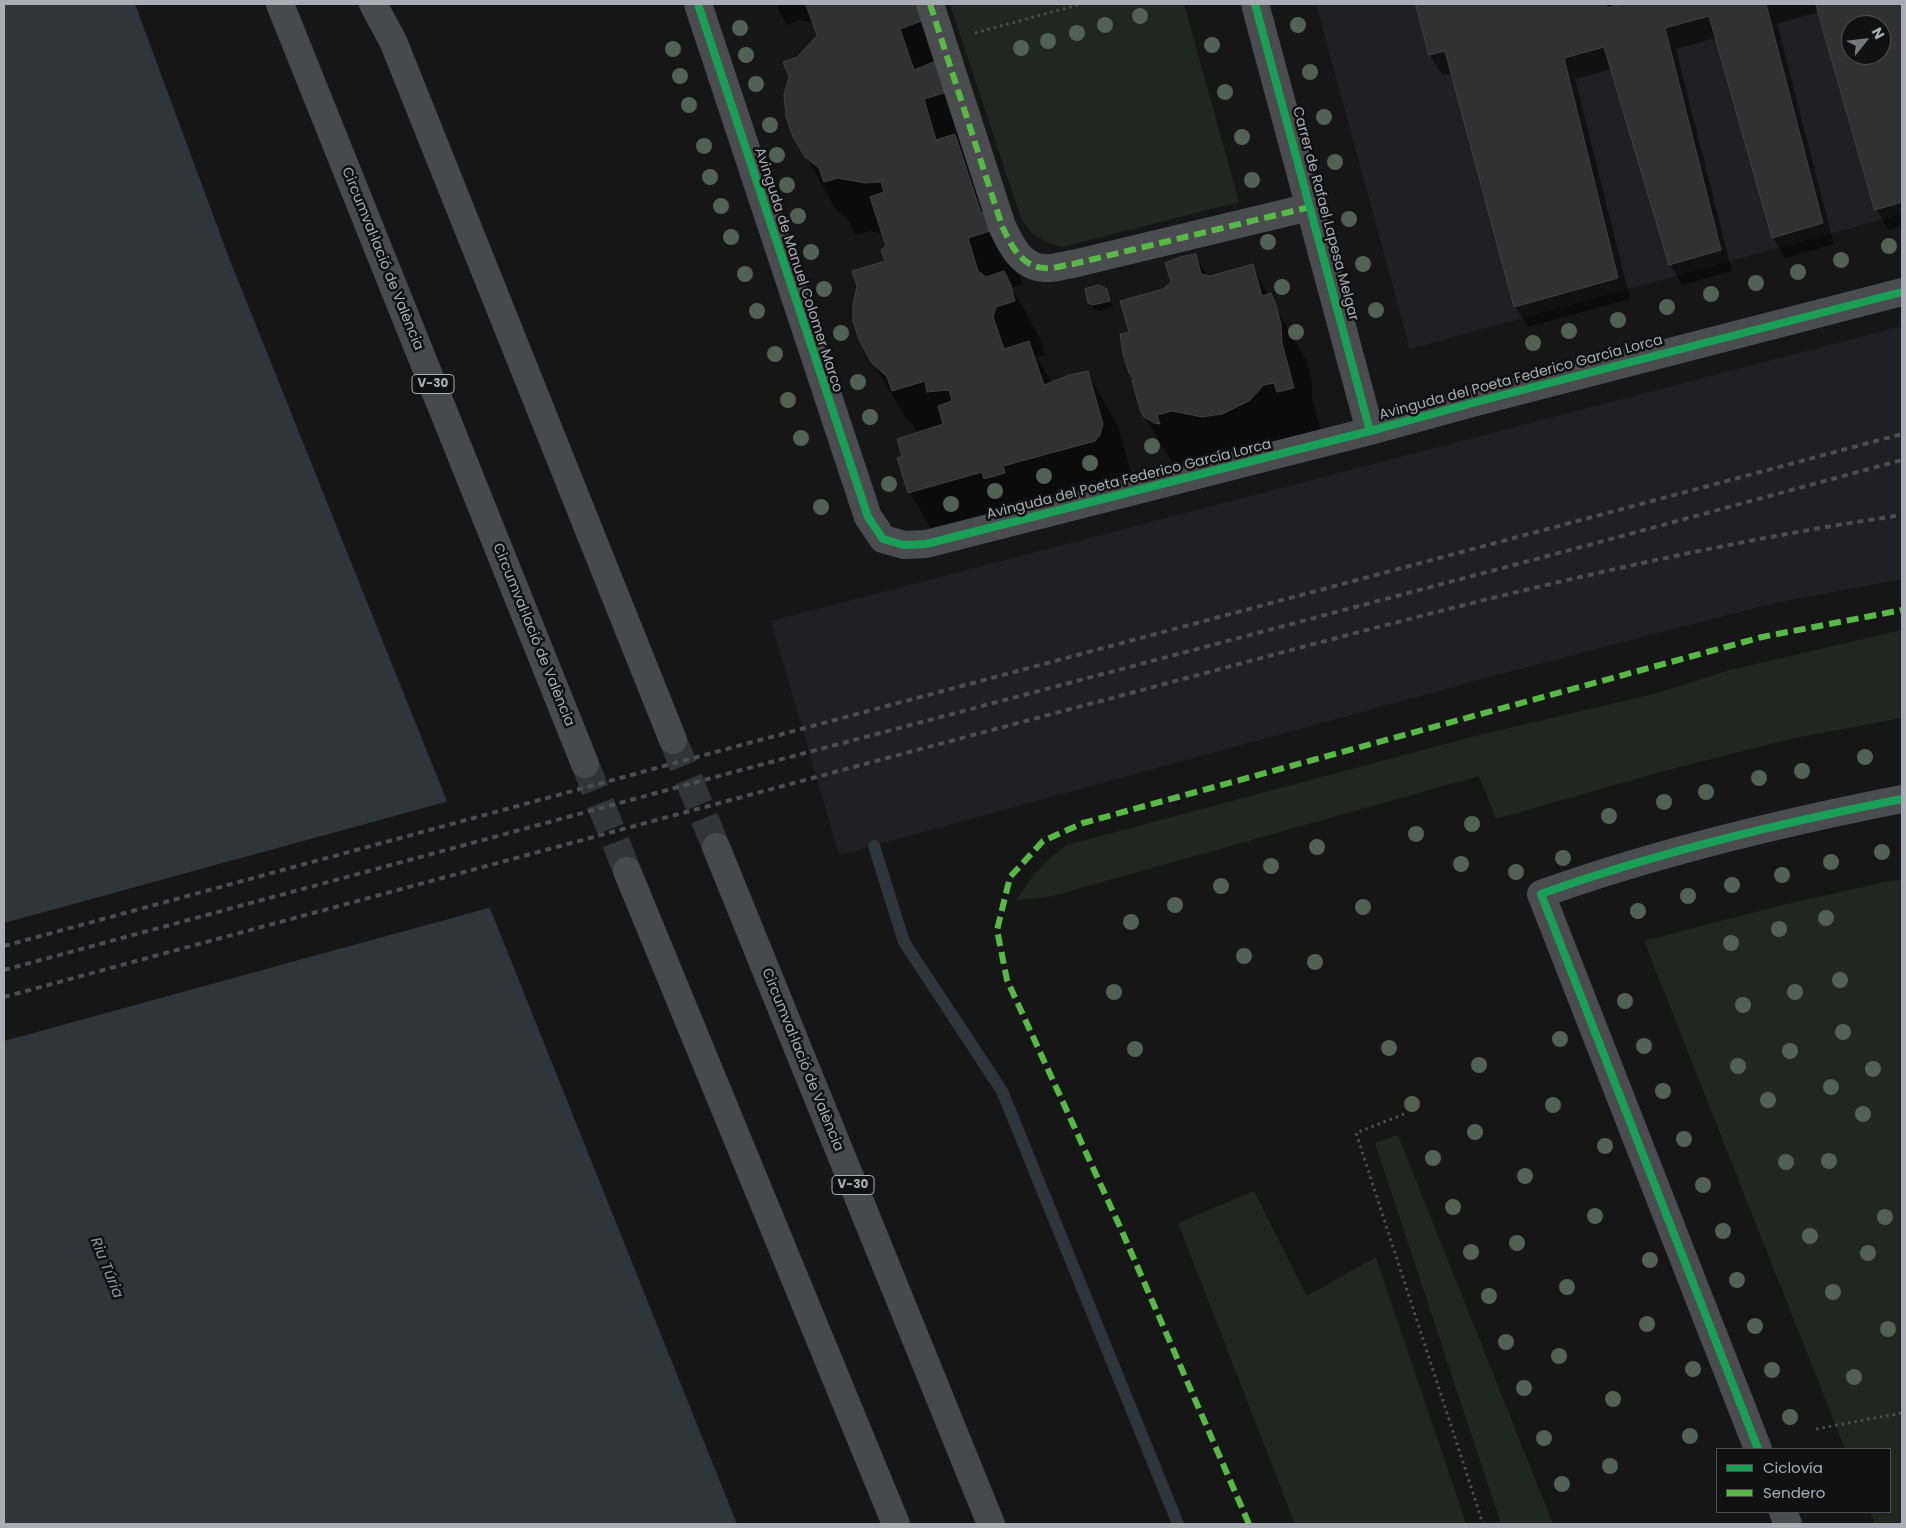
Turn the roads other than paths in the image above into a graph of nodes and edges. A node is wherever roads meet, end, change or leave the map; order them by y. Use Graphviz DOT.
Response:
graph roads {
  1 [pos="280,4"];
  2 [pos="373,4"];
  3 [pos="392,4"];
  4 [pos="698,4"];
  5 [pos="930,4"];
  6 [pos="1255,4"];
  7 [pos="393,41"];
  8 [pos="1310,207"];
  9 [pos="1902,292"];
  10 [pos="1370,432"];
  11 [pos="883,540"];
  12 [pos="673,740"];
  13 [pos="585,764"];
  14 [pos="1902,799"];
  15 [pos="716,847"];
  16 [pos="627,871"];
  17 [pos="1758,1448"];
  18 [pos="896,1524"];
  19 [pos="991,1524"];
  1 -- 13 [label="highway, Circumval·lació de València / V-30"];
  2 -- 7 [label="highway"];
  3 -- 7 [label="highway"];
  4 -- 11 [label="street, Avinguda de Manuel Colomer Marco"];
  5 -- 8 [label="street, Carrer de Rafael Lapesa Melgar"];
  6 -- 8 [label="street, Carrer de Rafael Lapesa Melgar"];
  7 -- 12 [label="highway"];
  8 -- 10 [label="street, Carrer de Rafael Lapesa Melgar"];
  9 -- 10 [label="street, Avinguda del Poeta Federico García Lorca"];
  10 -- 11 [label="street, Avinguda del Poeta Federico García Lorca"];
  14 -- 17 [label="street"];
  15 -- 19 [label="highway, Circumval·lació de València / V-30"];
  16 -- 18 [label="highway"];
}
